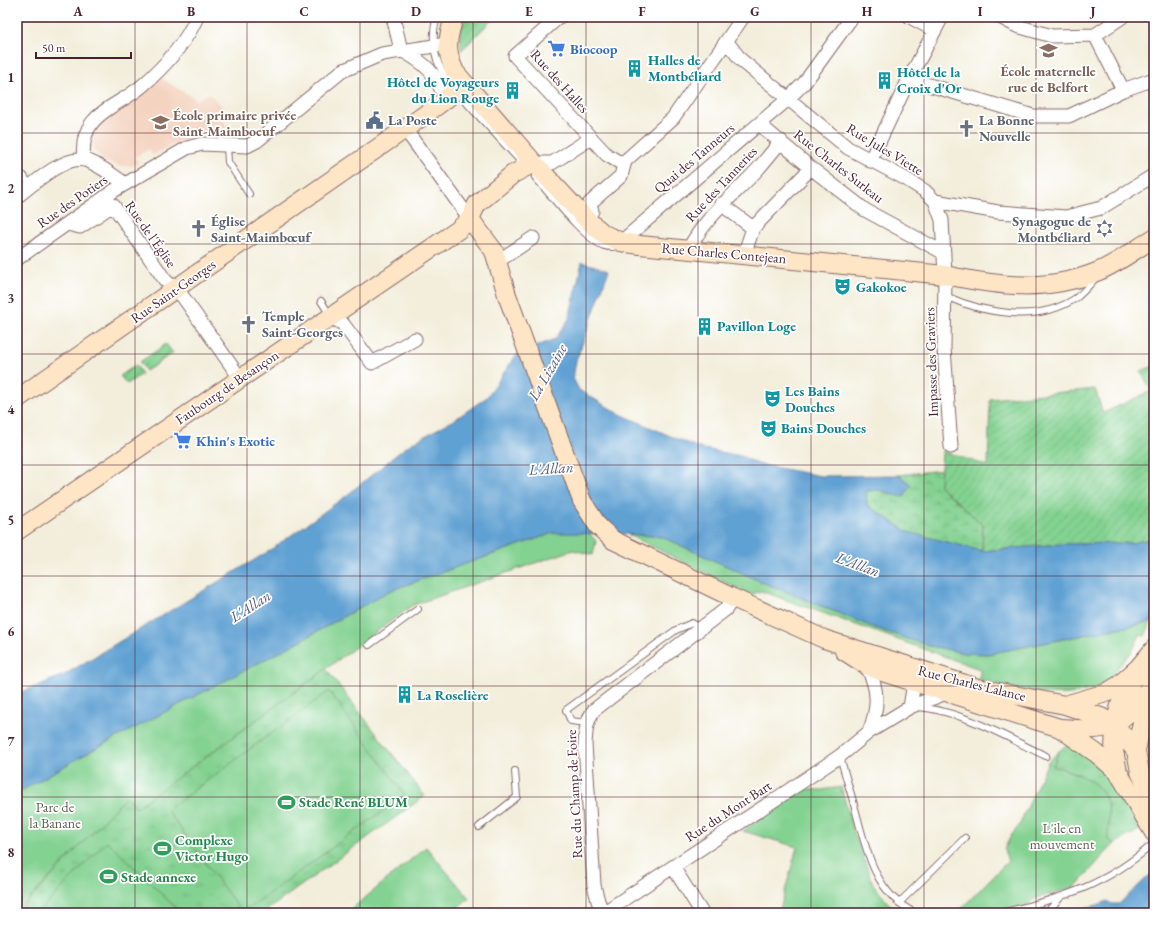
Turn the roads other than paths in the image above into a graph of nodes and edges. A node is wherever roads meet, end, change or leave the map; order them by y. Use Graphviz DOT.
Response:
graph roads {
  1 [pos="197,17"];
  2 [pos="393,17"];
  3 [pos="438,17"];
  4 [pos="454,17"];
  5 [pos="558,17"];
  6 [pos="743,17"];
  7 [pos="852,17"];
  8 [pos="910,17"];
  9 [pos="942,17"];
  10 [pos="1000,17"];
  11 [pos="1122,17"];
  12 [pos="934,30"];
  13 [pos="1095,34"];
  14 [pos="727,42"];
  15 [pos="440,45"];
  16 [pos="401,50"];
  17 [pos="909,79"];
  18 [pos="1153,81"];
  19 [pos="1123,90"];
  20 [pos="455,92"];
  21 [pos="788,99"];
  22 [pos="759,124"];
  23 [pos="405,129"];
  24 [pos="590,139"];
  25 [pos="781,141"];
  26 [pos="227,146"];
  27 [pos="84,160"];
  28 [pos="870,160"];
  29 [pos="625,161"];
  30 [pos="530,165"];
  31 [pos="811,168"];
  32 [pos="1154,175"];
  33 [pos="125,184"];
  34 [pos="249,194"];
  35 [pos="17,197"];
  36 [pos="935,201"];
  37 [pos="721,204"];
  38 [pos="470,219"];
  39 [pos="586,219"];
  40 [pos="67,224"];
  41 [pos="753,228"];
  42 [pos="533,238"];
  43 [pos="1154,238"];
  44 [pos="621,242"];
  45 [pos="688,250"];
  46 [pos="944,253"];
  47 [pos="744,254"];
  48 [pos="17,259"];
  49 [pos="498,261"];
  50 [pos="1108,266"];
  51 [pos="945,274"];
  52 [pos="175,290"];
  53 [pos="944,296"];
  54 [pos="320,301"];
  55 [pos="331,317"];
  56 [pos="415,339"];
  57 [pos="240,378"];
  58 [pos="17,399"];
  59 [pos="951,447"];
  60 [pos="17,531"];
  61 [pos="733,598"];
  62 [pos="418,609"];
  63 [pos="702,629"];
  64 [pos="824,639"];
  65 [pos="368,645"];
  66 [pos="1154,648"];
  67 [pos="1146,665"];
  68 [pos="893,678"];
  69 [pos="1149,690"];
  70 [pos="946,693"];
  71 [pos="973,694"];
  72 [pos="1065,705"];
  73 [pos="905,710"];
  74 [pos="586,723"];
  75 [pos="1115,725"];
  76 [pos="1060,728"];
  77 [pos="869,732"];
  78 [pos="1136,751"];
  79 [pos="840,756"];
  80 [pos="1046,756"];
  81 [pos="515,771"];
  82 [pos="1118,772"];
  83 [pos="1154,802"];
  84 [pos="479,827"];
  85 [pos="1154,833"];
  86 [pos="965,838"];
  87 [pos="1154,843"];
  88 [pos="673,867"];
  89 [pos="1060,898"];
  90 [pos="899,903"];
  91 [pos="603,913"];
  92 [pos="702,913"];
  93 [pos="916,913"];
  94 [pos="1001,913"];
  95 [pos="1046,913"];
  1 -- 27 [label="street"];
  2 -- 16 [label="street"];
  3 -- 15 [label="lane"];
  4 -- 15 [label="main road"];
  5 -- 24 [label="street, Rue des Halles"];
  6 -- 14 [label="street"];
  7 -- 21 [label="street, Quai des Tanneurs"];
  8 -- 12 [label="street"];
  9 -- 12 [label="street"];
  10 -- 13 [label="street"];
  11 -- 13 [label="street"];
  12 -- 17 [label="street"];
  13 -- 19 [label="street"];
  14 -- 21 [label="street, Rue Jules Viette"];
  14 -- 29 [label="street"];
  15 -- 16 [label="street, Rue des Potiers"];
  15 -- 20 [label="main road, Rue Charles Contejean"];
  16 -- 20 [label="street"];
  16 -- 26 [label="street, Rue des Potiers"];
  17 -- 19 [label="street"];
  17 -- 28 [label="street"];
  18 -- 19 [label="street"];
  20 -- 23 [label="main road, Rue Saint-Georges"];
  20 -- 30 [label="main road, Rue Charles Contejean"];
  21 -- 22 [label="street, Quai des Tanneurs"];
  21 -- 28 [label="street, Rue Jules Viette"];
  22 -- 25 [label="street, Rue Charles Surleau"];
  22 -- 44 [label="street, Quai des Tanneurs"];
  23 -- 38 [label="street"];
  23 -- 52 [label="main road, Rue Saint-Georges"];
  24 -- 29 [label="street, Rue des Halles"];
  24 -- 30 [label="street"];
  25 -- 31 [label="street, Rue Charles Surleau"];
  25 -- 37 [label="street, Rue des Tanneries"];
  26 -- 33 [label="street, Rue des Potiers"];
  26 -- 34 [label="lane"];
  27 -- 33 [label="street"];
  27 -- 35 [label="street"];
  28 -- 36 [label="street, Rue Jules Viette"];
  29 -- 39 [label="street"];
  30 -- 38 [label="main road, Faubourg de Besançon"];
  30 -- 39 [label="main road, Rue Charles Contejean"];
  30 -- 44 [label="lane"];
  31 -- 41 [label="street"];
  31 -- 46 [label="street, Rue Charles Surleau"];
  32 -- 36 [label="street"];
  33 -- 40 [label="street, Rue des Potiers"];
  36 -- 46 [label="street, Rue Jules Viette"];
  37 -- 41 [label="street"];
  37 -- 45 [label="street, Rue des Tanneries"];
  38 -- 49 [label="main road"];
  38 -- 55 [label="main road, Faubourg de Besançon"];
  39 -- 44 [label="main road, Rue Charles Contejean"];
  40 -- 48 [label="street, Rue des Potiers"];
  40 -- 52 [label="street, Rue de l'Église"];
  41 -- 47 [label="street"];
  42 -- 49 [label="street"];
  43 -- 50 [label="main road, Rue Charles Contejean"];
  44 -- 45 [label="main road, Rue Charles Contejean"];
  45 -- 47 [label="main road, Rue Charles Contejean"];
  46 -- 51 [label="street, Rue Jules Viette"];
  47 -- 51 [label="main road, Rue Charles Contejean"];
  49 -- 61 [label="main road, Rue Charles Lalance"];
  50 -- 51 [label="main road, Rue Charles Contejean"];
  50 -- 53 [label="lane"];
  51 -- 53 [label="street, Impasse des Graviers"];
  52 -- 57 [label="street, Rue de l'Église"];
  52 -- 58 [label="main road, Rue Saint-Georges"];
  53 -- 59 [label="street, Impasse des Graviers"];
  54 -- 55 [label="lane"];
  55 -- 56 [label="street"];
  55 -- 57 [label="main road, Faubourg de Besançon"];
  57 -- 60 [label="main road, Faubourg de Besançon"];
  61 -- 63 [label="street, Rue du Champ de Foire"];
  61 -- 64 [label="main road, Rue Charles Lalance"];
  62 -- 65 [label="lane"];
  63 -- 74 [label="street, Rue du Champ de Foire"];
  63 -- 74 [label="lane"];
  64 -- 68 [label="main road, Rue Charles Lalance"];
  64 -- 68 [label="main road, Rue Charles Lalance"];
  66 -- 67 [label="main road"];
  67 -- 69 [label="main road"];
  67 -- 72 [label="main road, Rue Charles Lalance"];
  67 -- 75 [label="main road"];
  68 -- 70 [label="main road, Rue Charles Lalance"];
  68 -- 71 [label="main road, Rue Charles Lalance"];
  68 -- 73 [label="street"];
  68 -- 73 [label="street"];
  68 -- 77 [label="street"];
  69 -- 75 [label="main road"];
  69 -- 78 [label="main road"];
  70 -- 71 [label="main road, Rue Charles Lalance"];
  70 -- 73 [label="street, Rue du Mont Bart"];
  71 -- 72 [label="main road, Rue Charles Lalance"];
  71 -- 76 [label="main road, Rue Charles Lalance"];
  72 -- 75 [label="main road"];
  73 -- 77 [label="street, Rue du Mont Bart"];
  73 -- 80 [label="lane"];
  74 -- 91 [label="street, Rue du Champ de Foire"];
  75 -- 76 [label="main road"];
  75 -- 78 [label="main road"];
  75 -- 82 [label="main road"];
  76 -- 82 [label="main road, Rue Charles Lalance"];
  77 -- 79 [label="street, Rue du Mont Bart"];
  78 -- 83 [label="main road"];
  79 -- 88 [label="street, Rue du Mont Bart"];
  79 -- 90 [label="lane"];
  81 -- 84 [label="lane"];
  82 -- 85 [label="main road"];
  86 -- 90 [label="lane"];
  87 -- 89 [label="lane"];
  88 -- 91 [label="street, Rue du Mont Bart"];
  88 -- 92 [label="street"];
  89 -- 94 [label="lane"];
  89 -- 95 [label="lane"];
  90 -- 93 [label="lane"];
}
